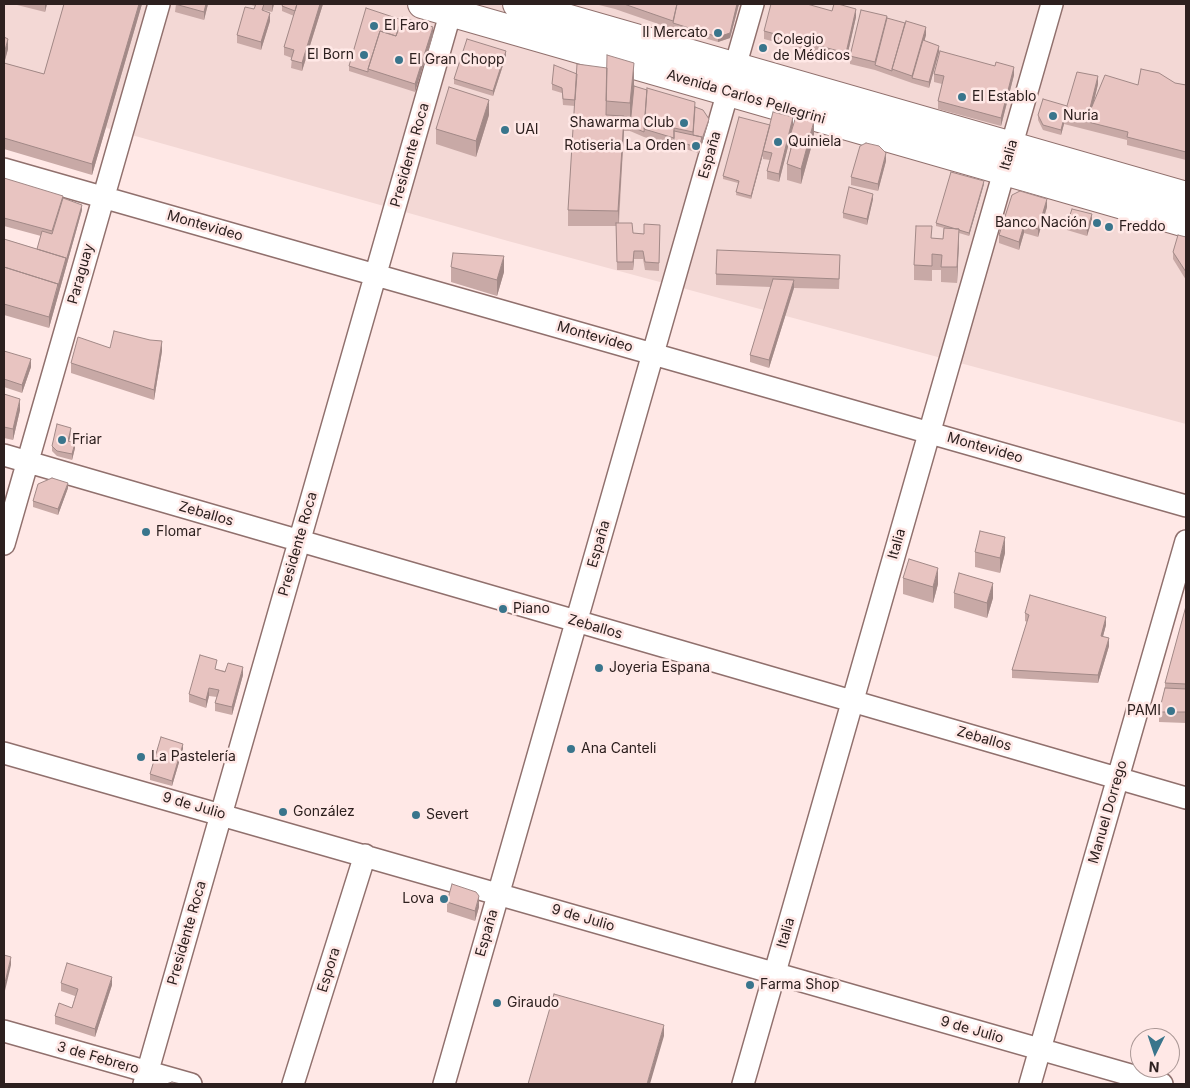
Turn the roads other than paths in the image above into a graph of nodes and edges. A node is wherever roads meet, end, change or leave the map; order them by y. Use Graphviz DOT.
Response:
graph roads {
  1 [pos="159,4"];
  2 [pos="422,4"];
  3 [pos="517,4"];
  4 [pos="753,4"];
  5 [pos="1052,4"];
  6 [pos="452,8"];
  7 [pos="732,79"];
  8 [pos="1008,158"];
  9 [pos="4,169"];
  10 [pos="1186,196"];
  11 [pos="103,197"];
  12 [pos="1186,223"];
  13 [pos="376,275"];
  14 [pos="653,354"];
  15 [pos="929,432"];
  16 [pos="4,455"];
  17 [pos="27,462"];
  18 [pos="1186,506"];
  19 [pos="299,541"];
  20 [pos="1186,541"];
  21 [pos="4,544"];
  22 [pos="577,621"];
  23 [pos="852,701"];
  24 [pos="4,752"];
  25 [pos="1118,778"];
  26 [pos="1186,798"];
  27 [pos="221,814"];
  28 [pos="365,855"];
  29 [pos="498,894"];
  30 [pos="775,973"];
  31 [pos="4,1032"];
  32 [pos="1040,1049"];
  33 [pos="145,1078"];
  34 [pos="191,1084"];
  35 [pos="293,1084"];
  36 [pos="444,1084"];
  37 [pos="743,1084"];
  38 [pos="1030,1084"];
  39 [pos="1162,1084"];
  1 -- 11 [label="street, Paraguay"];
  2 -- 6 [label="main road, Avenida Carlos Pellegrini"];
  3 -- 7 [label="main road, Avenida Carlos Pellegrini"];
  4 -- 7 [label="street, España"];
  5 -- 8 [label="street, Italia"];
  6 -- 7 [label="main road, Avenida Carlos Pellegrini"];
  6 -- 13 [label="street, Presidente Roca"];
  7 -- 8 [label="main road, Avenida Carlos Pellegrini"];
  7 -- 14 [label="street, España"];
  8 -- 10 [label="main road, Avenida Carlos Pellegrini"];
  8 -- 12 [label="main road, Avenida Carlos Pellegrini"];
  8 -- 15 [label="street, Italia"];
  9 -- 11 [label="street, Montevideo"];
  11 -- 13 [label="street, Montevideo"];
  11 -- 17 [label="street, Paraguay"];
  13 -- 14 [label="street, Montevideo"];
  13 -- 19 [label="street, Presidente Roca"];
  14 -- 15 [label="street, Montevideo"];
  14 -- 22 [label="street, España"];
  15 -- 18 [label="street, Montevideo"];
  15 -- 23 [label="street, Italia"];
  16 -- 17 [label="street, Zeballos"];
  17 -- 19 [label="street, Zeballos"];
  17 -- 21 [label="street, Paraguay"];
  19 -- 22 [label="street, Zeballos"];
  19 -- 27 [label="street, Presidente Roca"];
  20 -- 25 [label="street, Manuel Dorrego"];
  22 -- 23 [label="street, Zeballos"];
  22 -- 29 [label="street, España"];
  23 -- 25 [label="street, Zeballos"];
  23 -- 30 [label="street, Italia"];
  24 -- 27 [label="street, 9 de Julio"];
  25 -- 26 [label="street, Zeballos"];
  25 -- 32 [label="street, Manuel Dorrego"];
  27 -- 28 [label="street, 9 de Julio"];
  27 -- 33 [label="street, Presidente Roca"];
  28 -- 29 [label="street, 9 de Julio"];
  28 -- 35 [label="street, Espora"];
  29 -- 30 [label="street, 9 de Julio"];
  29 -- 36 [label="street, España"];
  30 -- 32 [label="street, 9 de Julio"];
  30 -- 37 [label="street, Italia"];
  31 -- 33 [label="street, 3 de Febrero"];
  32 -- 38 [label="street, Manuel Dorrego"];
  32 -- 39 [label="street, 9 de Julio"];
  33 -- 34 [label="street, 3 de Febrero"];
}
